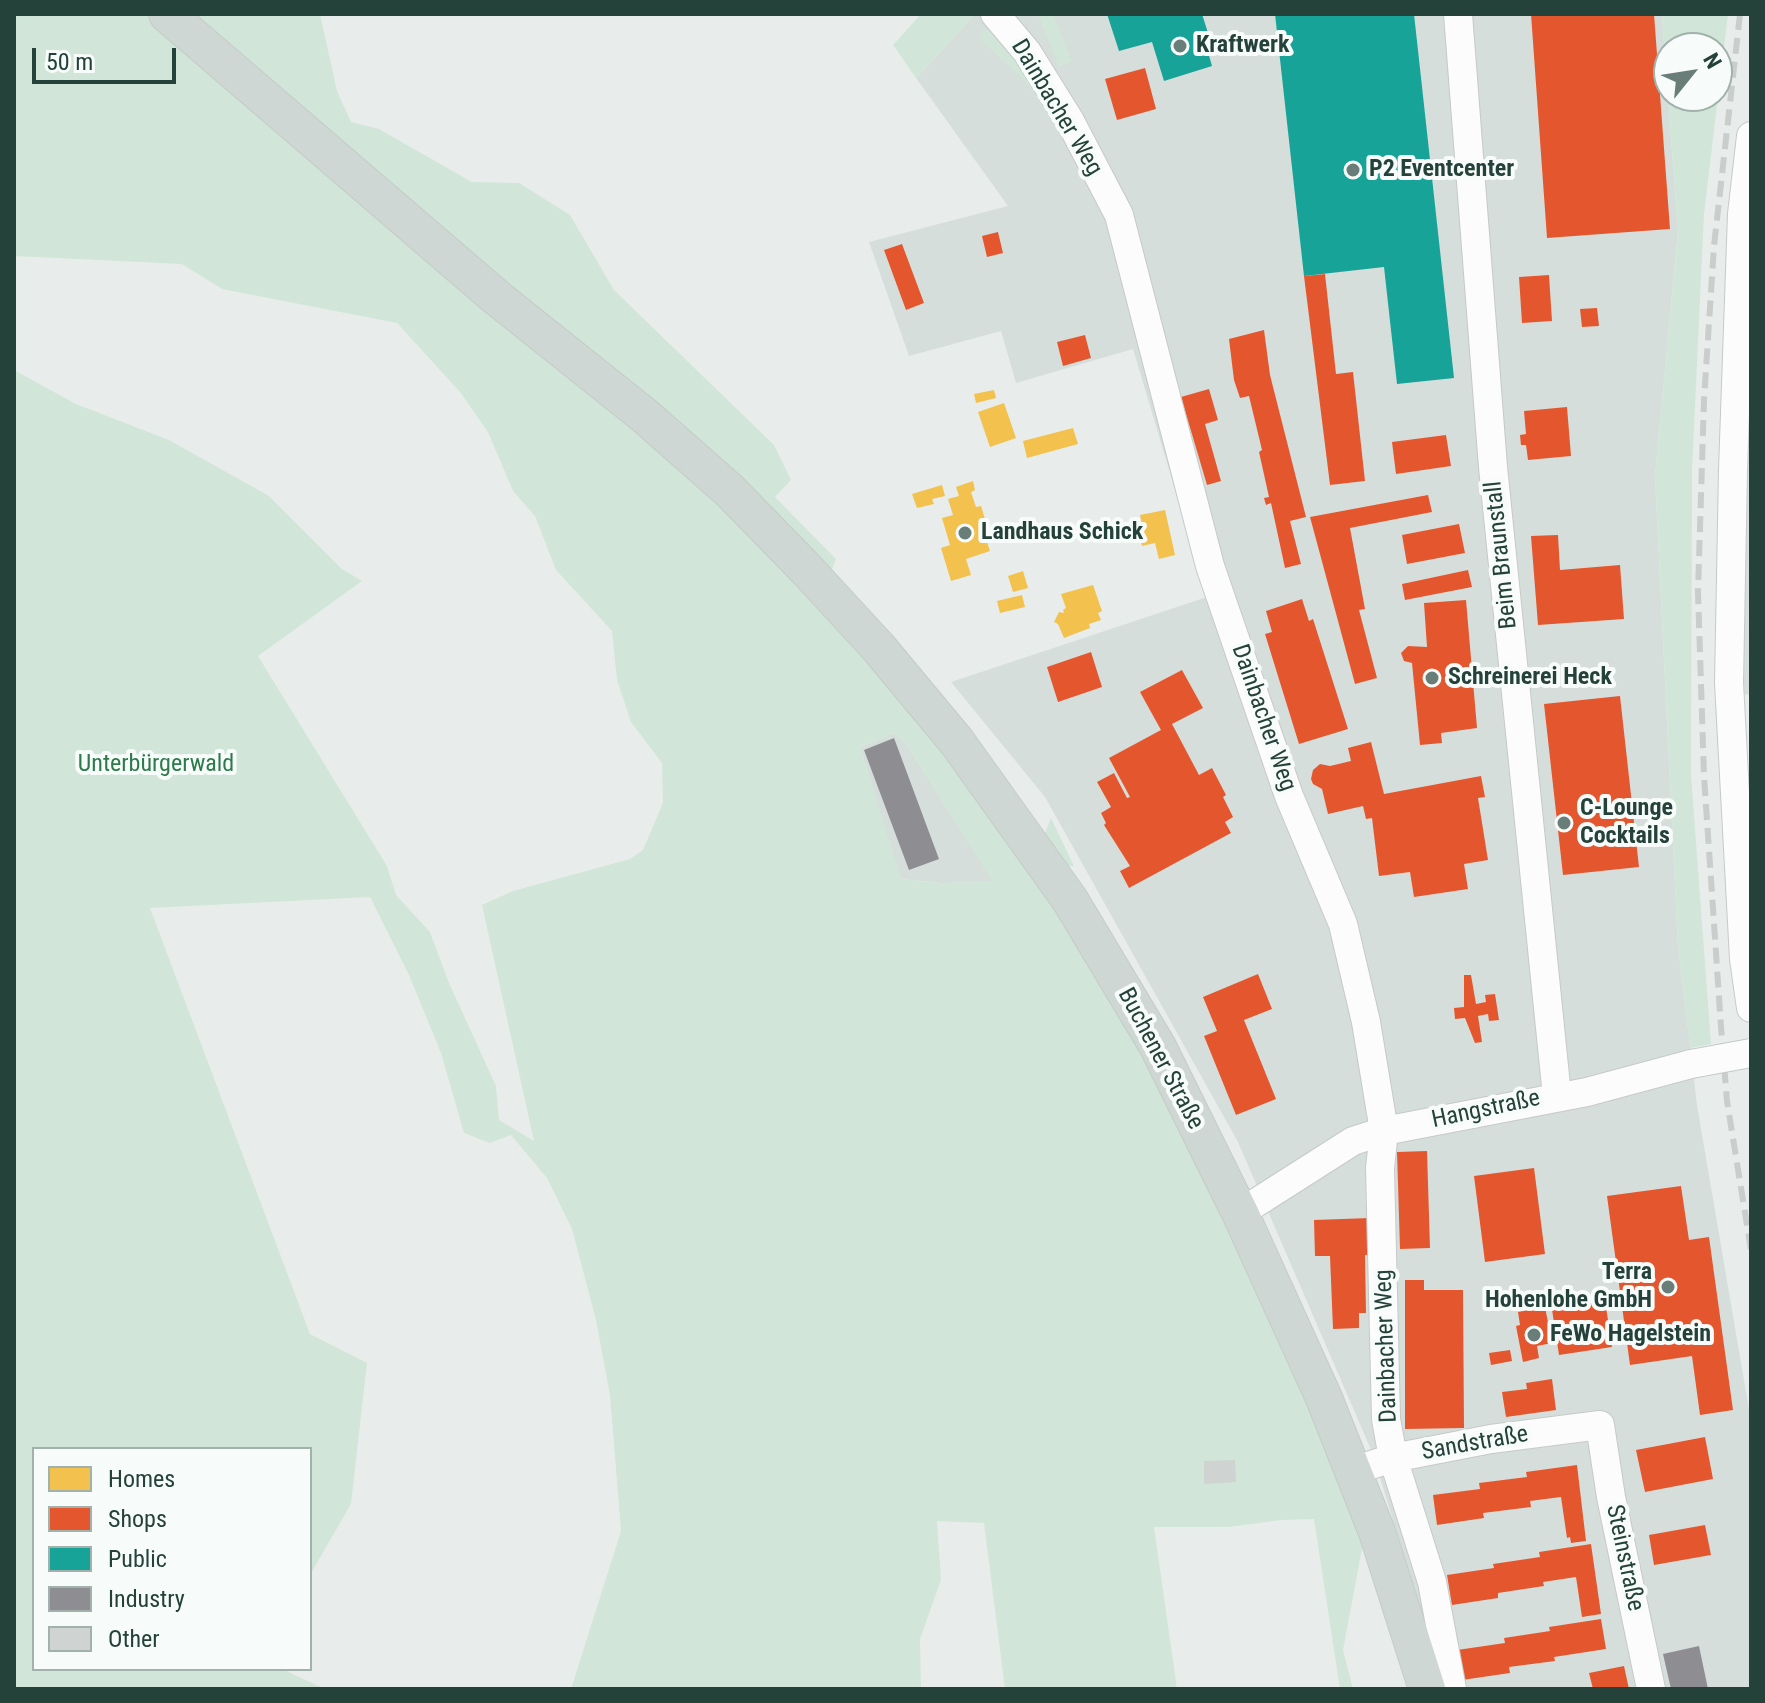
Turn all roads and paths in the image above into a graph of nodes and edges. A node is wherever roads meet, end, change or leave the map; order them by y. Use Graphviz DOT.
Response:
graph roads {
  1 [pos="167,14"];
  2 [pos="995,14"];
  3 [pos="1458,14"];
  4 [pos="1751,136"];
  5 [pos="1751,1008"];
  6 [pos="1751,1053"];
  7 [pos="1557,1096"];
  8 [pos="1384,1131"];
  9 [pos="1240,1213"];
  10 [pos="1600,1425"];
  11 [pos="1393,1458"];
  12 [pos="1352,1471"];
  13 [pos="1427,1689"];
  14 [pos="1452,1689"];
  15 [pos="1651,1689"];
  1 -- 9 [label="main road, Buchener Straße"];
  2 -- 8 [label="street, Dainbacher Weg"];
  3 -- 7 [label="street, Beim Braunstall"];
  4 -- 5 [label="street"];
  6 -- 7 [label="street, Hangstraße, bridge"];
  7 -- 8 [label="street, Hangstraße"];
  8 -- 9 [label="street, Hangstraße"];
  8 -- 11 [label="street, Dainbacher Weg"];
  9 -- 12 [label="main road, Buchener Straße"];
  10 -- 11 [label="street, Sandstraße"];
  10 -- 15 [label="street, Steinstraße"];
  11 -- 12 [label="street, Sandstraße"];
  11 -- 14 [label="street"];
  12 -- 13 [label="main road, Buchener Straße"];
}
